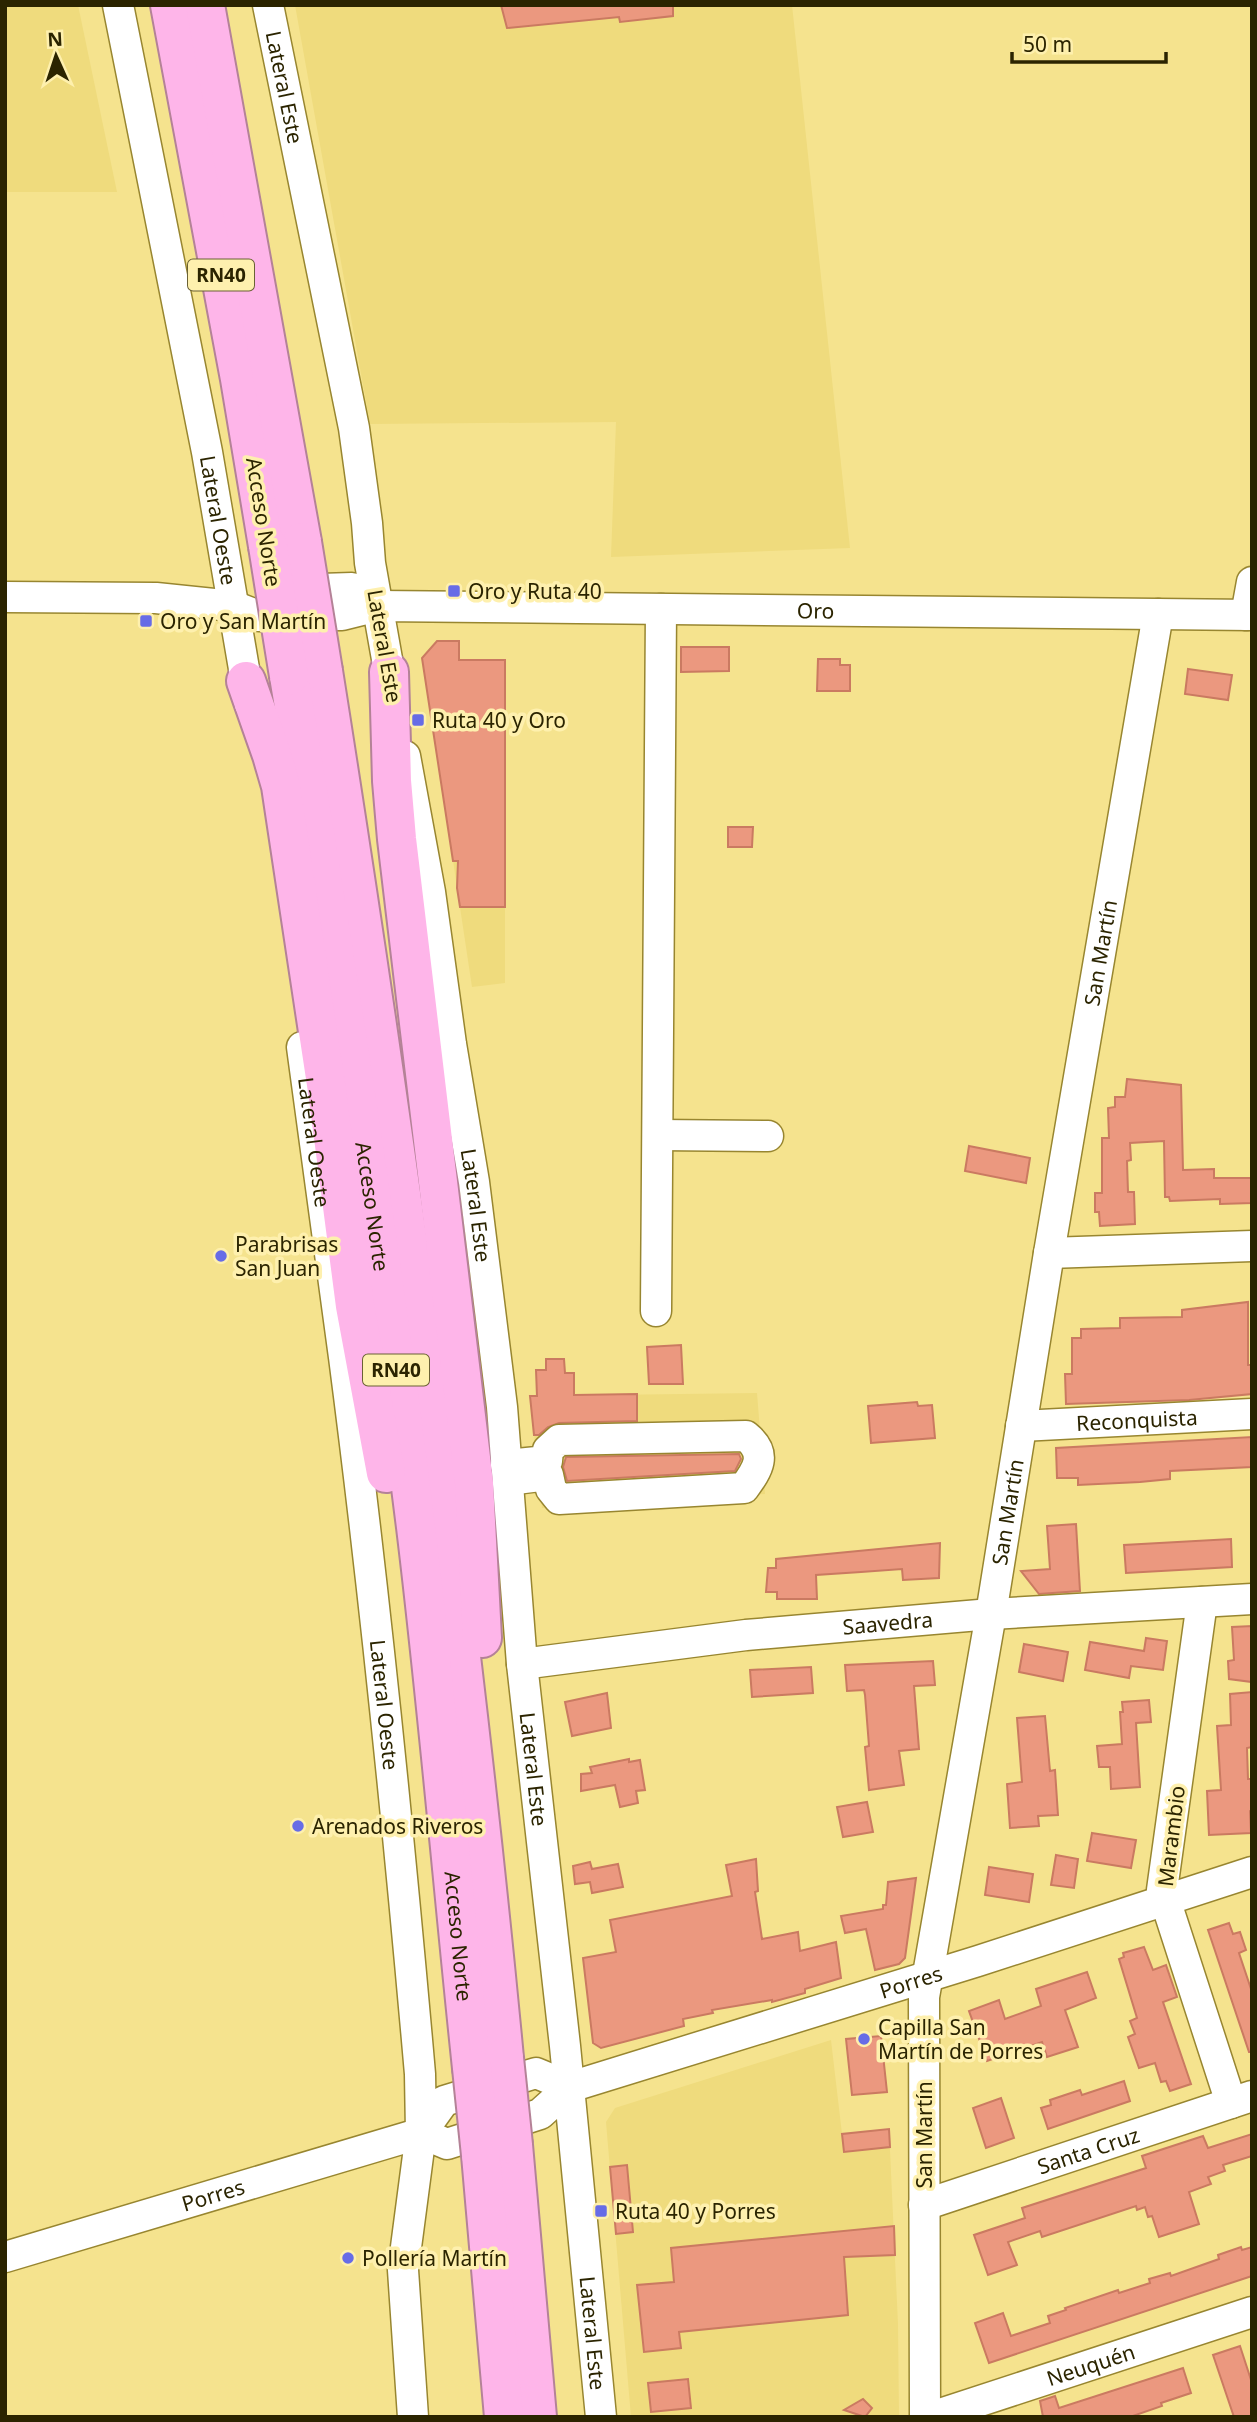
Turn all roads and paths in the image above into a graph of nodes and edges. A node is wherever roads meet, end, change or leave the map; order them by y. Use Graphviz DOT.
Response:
graph roads {
  1 [pos="118,5"];
  2 [pos="170,5"];
  3 [pos="205,5"];
  4 [pos="268,5"];
  5 [pos="285,544"];
  6 [pos="1252,582"];
  7 [pos="5,597"];
  8 [pos="233,606"];
  9 [pos="378,606"];
  10 [pos="662,609"];
  11 [pos="1158,614"];
  12 [pos="1249,615"];
  13 [pos="389,672"];
  14 [pos="306,674"];
  15 [pos="246,681"];
  16 [pos="658,1135"];
  17 [pos="768,1136"];
  18 [pos="1252,1246"];
  19 [pos="1049,1253"];
  20 [pos="656,1311"];
  21 [pos="1252,1414"];
  22 [pos="1021,1426"];
  23 [pos="507,1472"];
  24 [pos="1252,1599"];
  25 [pos="1202,1602"];
  26 [pos="991,1614"];
  27 [pos="523,1664"];
  28 [pos="443,1790"];
  29 [pos="1252,1872"];
  30 [pos="489,1896"];
  31 [pos="1166,1900"];
  32 [pos="927,1977"];
  33 [pos="488,2063"];
  34 [pos="570,2087"];
  35 [pos="1241,2100"];
  36 [pos="421,2133"];
  37 [pos="497,2150"];
  38 [pos="925,2205"];
  39 [pos="5,2257"];
  40 [pos="1252,2312"];
  41 [pos="405,2415"];
  42 [pos="504,2417"];
  43 [pos="537,2417"];
  44 [pos="601,2417"];
  45 [pos="928,2417"];
  1 -- 8 [label="street, Lateral Oeste"];
  2 -- 5 [label="highway, Acceso Norte / RN40"];
  3 -- 5 [label="highway, Acceso Norte / RN40"];
  4 -- 9 [label="street, Lateral Este"];
  5 -- 14 [label="highway, Acceso Norte / RN40, bridge"];
  6 -- 12 [label="street"];
  7 -- 8 [label="street, Oro"];
  8 -- 9 [label="street, Oro"];
  8 -- 15 [label="street, Lateral Oeste"];
  9 -- 10 [label="street, Oro"];
  9 -- 13 [label="street, Lateral Este"];
  10 -- 11 [label="street, Oro"];
  10 -- 16 [label="street"];
  11 -- 12 [label="street, Oro"];
  11 -- 19 [label="street, San Martín"];
  13 -- 23 [label="street, Lateral Este"];
  13 -- 30 [label="highway"];
  14 -- 28 [label="highway, Acceso Norte / RN40"];
  14 -- 30 [label="highway, Acceso Norte / RN40"];
  15 -- 28 [label="highway"];
  15 -- 36 [label="street, Lateral Oeste"];
  16 -- 17 [label="street"];
  16 -- 20 [label="street"];
  18 -- 19 [label="street"];
  19 -- 22 [label="street, San Martín"];
  21 -- 22 [label="street, Reconquista"];
  22 -- 26 [label="street, San Martín"];
  23 -- 23 [label="street"];
  23 -- 27 [label="street, Lateral Este"];
  24 -- 25 [label="street, Saavedra"];
  25 -- 26 [label="street, Saavedra"];
  25 -- 31 [label="street, Marambio"];
  26 -- 27 [label="street, Saavedra"];
  26 -- 32 [label="street, San Martín"];
  27 -- 34 [label="street, Lateral Este"];
  28 -- 33 [label="highway, Acceso Norte / RN40"];
  29 -- 31 [label="street, Porres"];
  30 -- 33 [label="highway, Acceso Norte / RN40"];
  31 -- 32 [label="street, Porres"];
  31 -- 35 [label="street, Marambio"];
  32 -- 34 [label="street, Porres"];
  32 -- 38 [label="street, San Martín"];
  33 -- 37 [label="highway, Acceso Norte / RN40, bridge"];
  34 -- 36 [label="street, Porres"];
  34 -- 36 [label="street"];
  34 -- 44 [label="street, Lateral Este"];
  35 -- 38 [label="street, Santa Cruz"];
  36 -- 39 [label="street, Porres"];
  36 -- 41 [label="street, Lateral Oeste"];
  37 -- 42 [label="highway, Acceso Norte / RN40"];
  37 -- 43 [label="highway, Acceso Norte / RN40"];
  38 -- 45 [label="street, San Martín"];
  40 -- 45 [label="street, Neuquén"];
}
